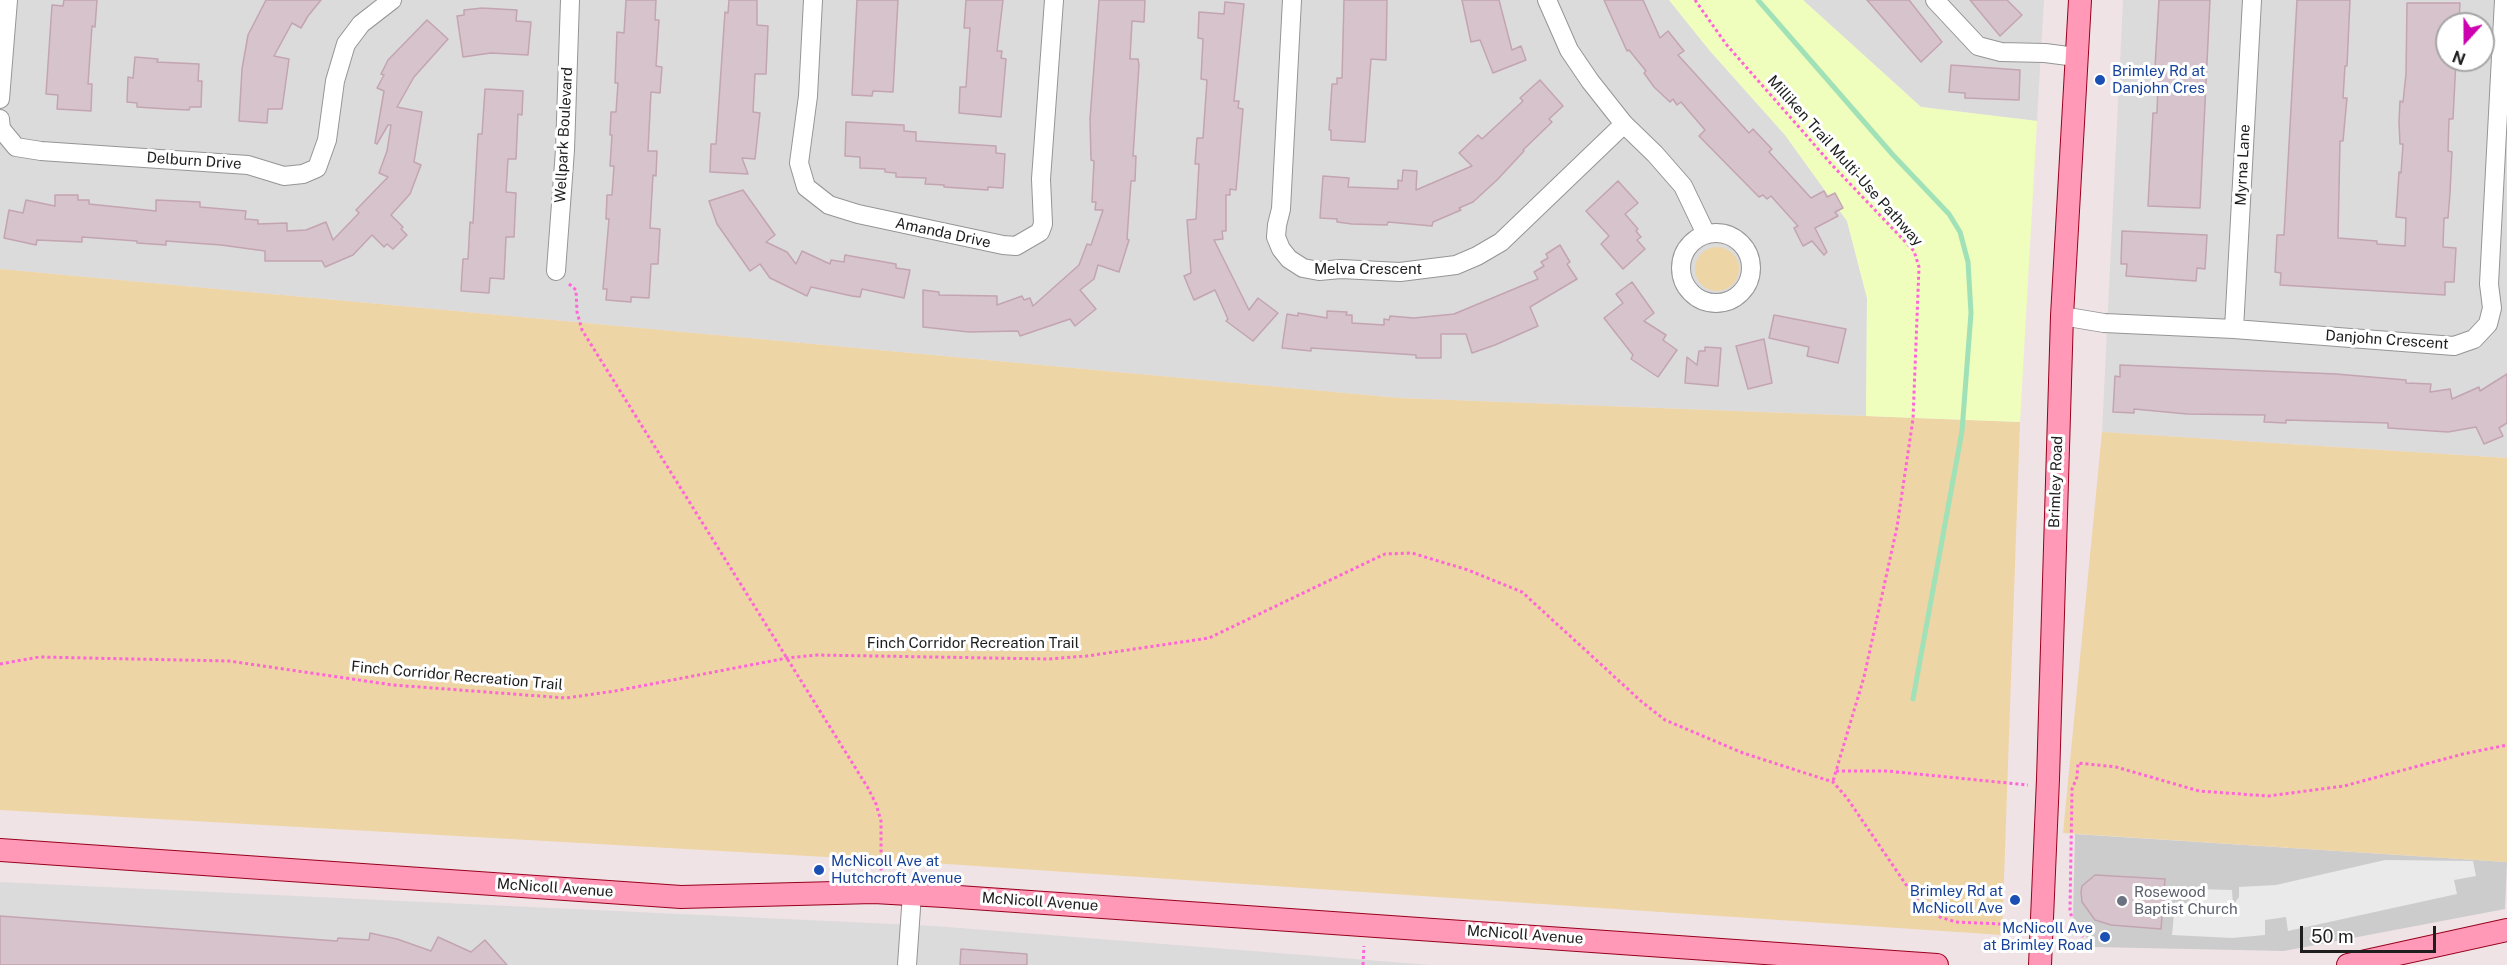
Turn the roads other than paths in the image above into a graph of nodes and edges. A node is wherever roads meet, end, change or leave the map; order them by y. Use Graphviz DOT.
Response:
graph roads {
  1 [pos="8,0"];
  2 [pos="392,0"];
  3 [pos="570,0"];
  4 [pos="813,0"];
  5 [pos="1054,0"];
  6 [pos="1292,0"];
  7 [pos="1547,0"];
  8 [pos="1935,0"];
  9 [pos="2079,0"];
  10 [pos="2252,0"];
  11 [pos="2504,0"];
  12 [pos="2076,57"];
  13 [pos="0,99"];
  14 [pos="0,119"];
  15 [pos="1624,124"];
  16 [pos="1706,234"];
  17 [pos="556,271"];
  18 [pos="2062,316"];
  19 [pos="2234,329"];
  20 [pos="0,850"];
  21 [pos="912,894"];
  22 [pos="2507,930"];
  23 [pos="907,965"];
  24 [pos="1936,965"];
  25 [pos="2040,965"];
  26 [pos="2348,965"];
  1 -- 13 [label="street"];
  2 -- 14 [label="street, Delburn Drive"];
  3 -- 17 [label="street, Wellpark Boulevard"];
  4 -- 5 [label="street, Amanda Drive"];
  6 -- 15 [label="street, Melva Crescent"];
  7 -- 15 [label="street"];
  8 -- 12 [label="street"];
  9 -- 12 [label="main road, Brimley Road"];
  10 -- 19 [label="street, Myrna Lane"];
  11 -- 19 [label="street, Danjohn Crescent"];
  12 -- 18 [label="main road, Brimley Road"];
  15 -- 16 [label="street"];
  18 -- 19 [label="street, Danjohn Crescent"];
  18 -- 25 [label="main road, Brimley Road"];
  20 -- 21 [label="main road, McNicoll Avenue"];
  21 -- 23 [label="street"];
  21 -- 24 [label="main road, McNicoll Avenue"];
  22 -- 26 [label="main road"];
}
